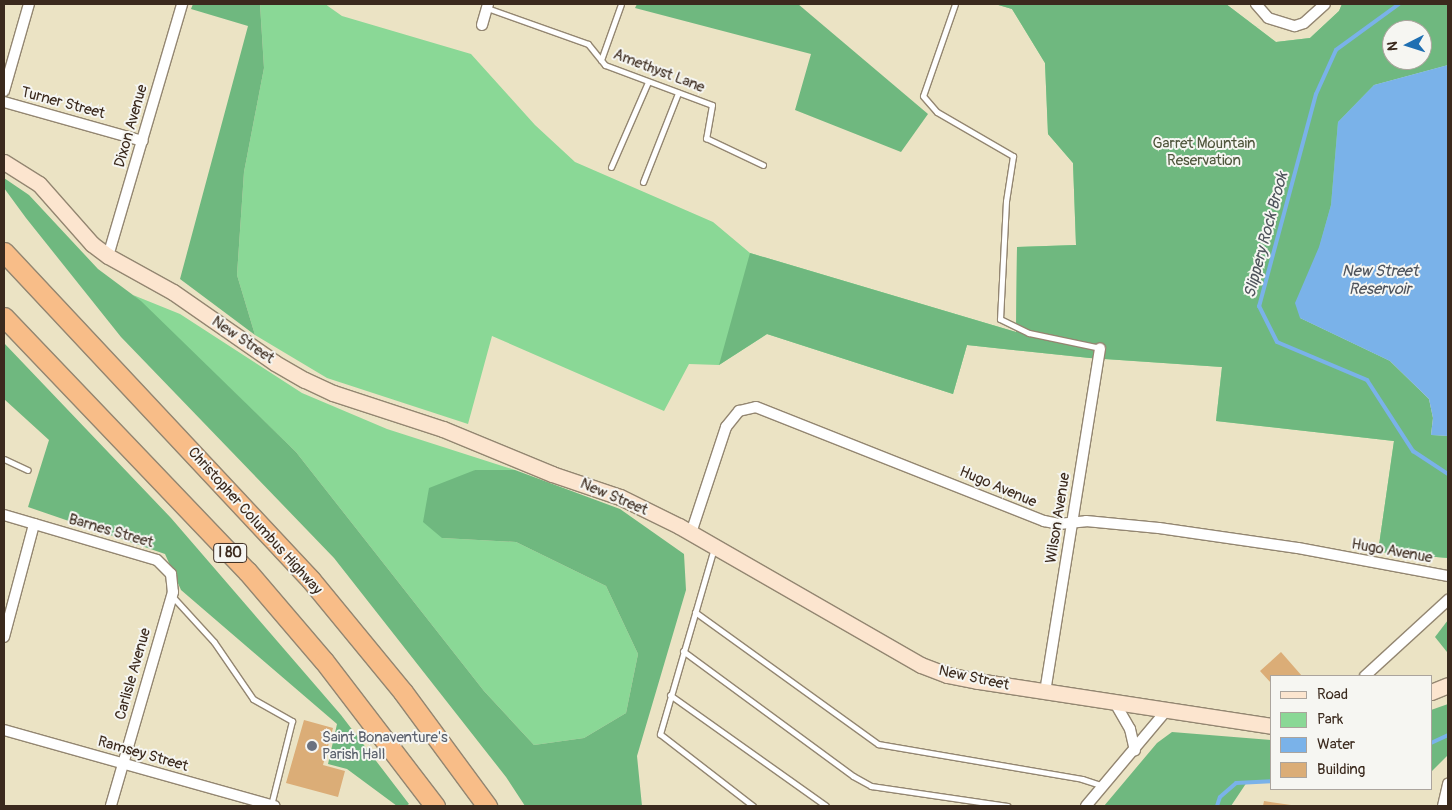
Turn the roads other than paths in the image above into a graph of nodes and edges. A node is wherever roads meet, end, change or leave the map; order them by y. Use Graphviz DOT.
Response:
graph roads {
  1 [pos="29,4"];
  2 [pos="182,4"];
  3 [pos="621,4"];
  4 [pos="955,4"];
  5 [pos="1256,4"];
  6 [pos="1325,4"];
  7 [pos="488,6"];
  8 [pos="482,26"];
  9 [pos="600,60"];
  10 [pos="648,82"];
  11 [pos="4,91"];
  12 [pos="678,93"];
  13 [pos="4,102"];
  14 [pos="143,141"];
  15 [pos="4,162"];
  16 [pos="763,165"];
  17 [pos="611,167"];
  18 [pos="644,182"];
  19 [pos="4,252"];
  20 [pos="108,256"];
  21 [pos="4,317"];
  22 [pos="1100,348"];
  23 [pos="4,459"];
  24 [pos="28,470"];
  25 [pos="4,515"];
  26 [pos="1072,523"];
  27 [pos="34,524"];
  28 [pos="691,533"];
  29 [pos="714,546"];
  30 [pos="1448,576"];
  31 [pos="172,596"];
  32 [pos="1448,600"];
  33 [pos="168,609"];
  34 [pos="695,612"];
  35 [pos="4,637"];
  36 [pos="683,652"];
  37 [pos="1366,675"];
  38 [pos="1448,685"];
  39 [pos="1045,692"];
  40 [pos="1432,692"];
  41 [pos="670,695"];
  42 [pos="1115,703"];
  43 [pos="1166,711"];
  44 [pos="1270,726"];
  45 [pos="4,730"];
  46 [pos="1135,750"];
  47 [pos="123,764"];
  48 [pos="1448,784"];
  49 [pos="1104,786"];
  50 [pos="111,806"];
  51 [pos="273,806"];
  52 [pos="435,806"];
  53 [pos="487,806"];
  54 [pos="753,806"];
  55 [pos="826,806"];
  56 [pos="1008,806"];
  57 [pos="1086,806"];
  58 [pos="1443,806"];
  1 -- 11 [label="street"];
  2 -- 14 [label="street, Dixon Avenue"];
  3 -- 9 [label="lane"];
  4 -- 22 [label="lane"];
  5 -- 6 [label="street"];
  7 -- 8 [label="street"];
  7 -- 9 [label="lane, Amethyst Lane"];
  9 -- 10 [label="lane, Amethyst Lane"];
  10 -- 12 [label="lane, Amethyst Lane"];
  10 -- 17 [label="lane"];
  12 -- 16 [label="lane, Amethyst Lane"];
  12 -- 18 [label="lane"];
  13 -- 14 [label="street, Turner Street"];
  14 -- 20 [label="street, Dixon Avenue"];
  15 -- 20 [label="street, New Street"];
  19 -- 53 [label="highway, Christopher Columbus Highway / I 80"];
  20 -- 28 [label="street, New Street"];
  21 -- 52 [label="highway, I 80"];
  22 -- 26 [label="street, Wilson Avenue"];
  23 -- 24 [label="lane"];
  25 -- 27 [label="street, Barnes Street"];
  26 -- 28 [label="street, Hugo Avenue"];
  26 -- 30 [label="street, Hugo Avenue"];
  26 -- 39 [label="street, Wilson Avenue"];
  27 -- 31 [label="street, Barnes Street"];
  27 -- 35 [label="street"];
  28 -- 29 [label="street, New Street"];
  29 -- 34 [label="lane"];
  29 -- 39 [label="street, New Street"];
  31 -- 33 [label="street, Barnes Street"];
  31 -- 51 [label="lane"];
  32 -- 37 [label="street"];
  33 -- 47 [label="street, Carlisle Avenue"];
  34 -- 36 [label="lane"];
  34 -- 49 [label="lane"];
  36 -- 41 [label="lane"];
  36 -- 56 [label="lane"];
  38 -- 40 [label="street"];
  39 -- 42 [label="street, New Street"];
  41 -- 54 [label="lane"];
  41 -- 55 [label="lane"];
  42 -- 43 [label="street, New Street"];
  42 -- 46 [label="street"];
  43 -- 44 [label="street, New Street"];
  43 -- 46 [label="street"];
  45 -- 47 [label="street, Ramsey Street"];
  46 -- 49 [label="street"];
  47 -- 50 [label="street, Carlisle Avenue"];
  47 -- 51 [label="street, Ramsey Street"];
  48 -- 58 [label="street"];
  49 -- 57 [label="street"];
}
